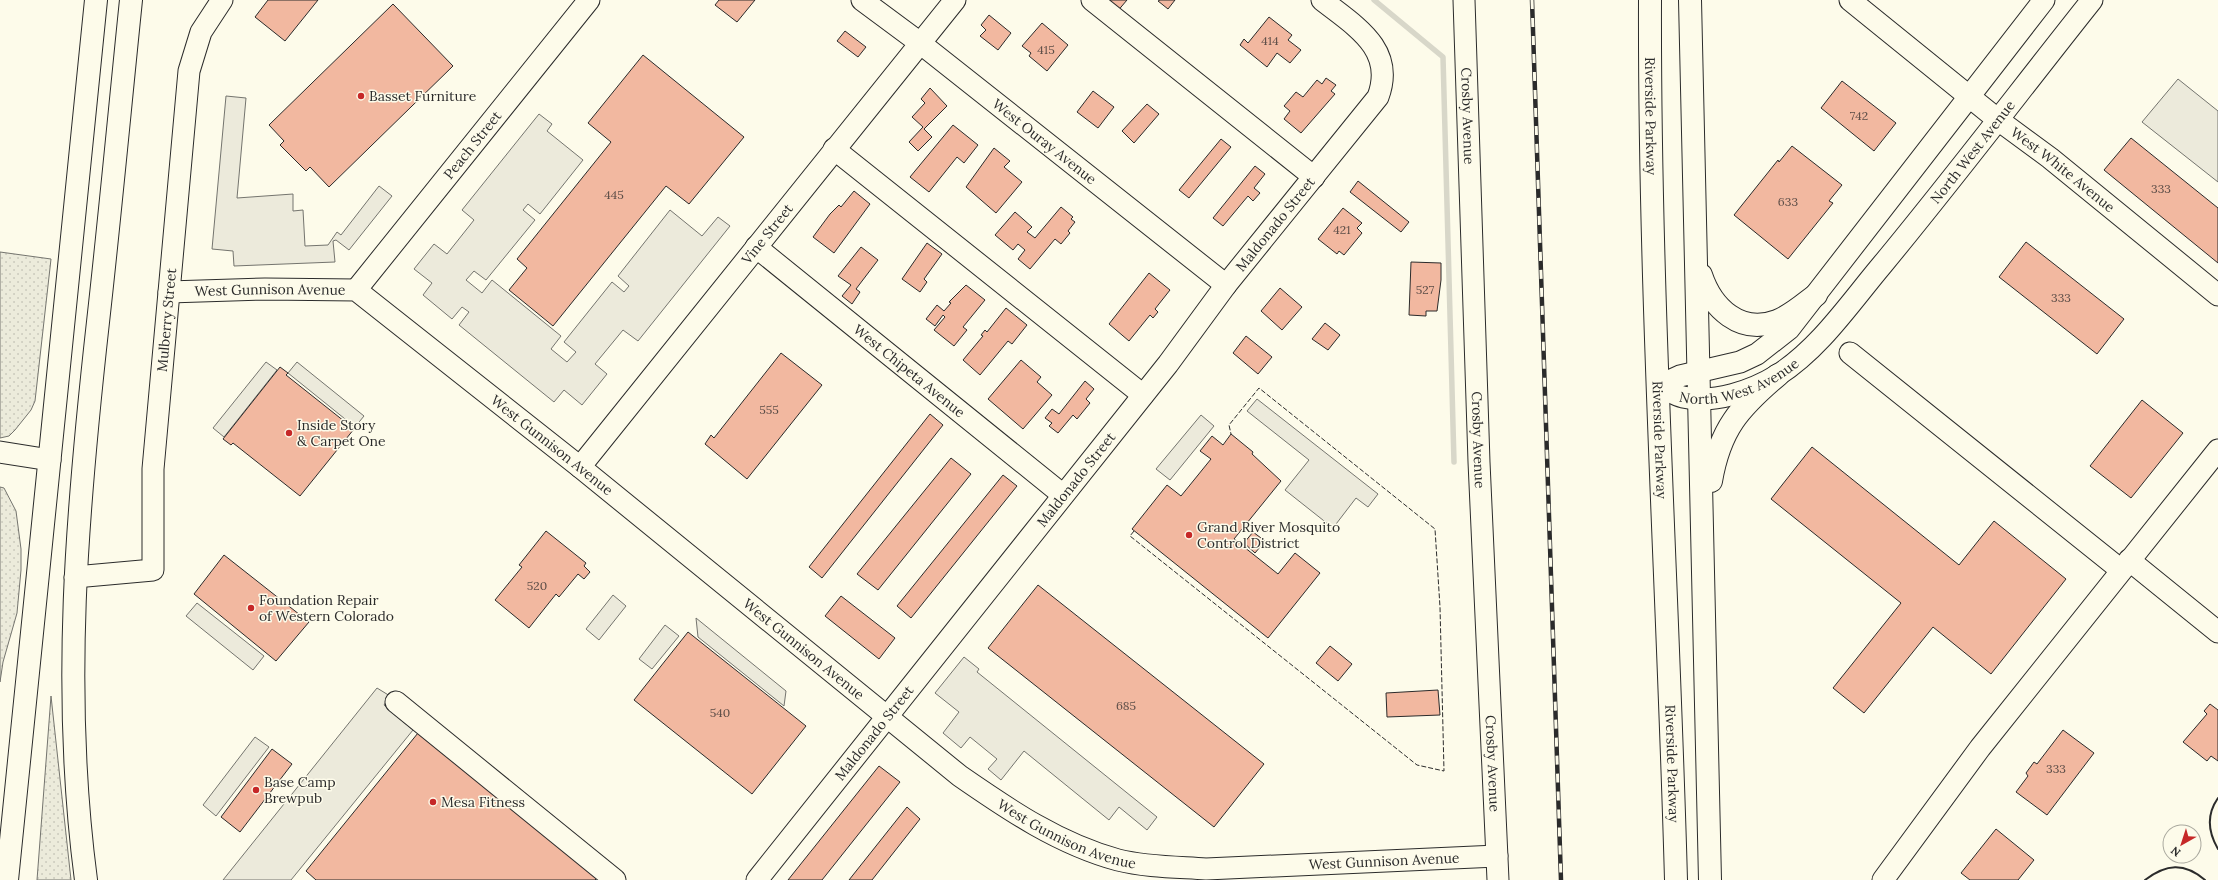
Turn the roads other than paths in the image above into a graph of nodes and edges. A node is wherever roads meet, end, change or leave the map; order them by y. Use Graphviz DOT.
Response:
graph roads {
  1 [pos="96,0"];
  2 [pos="131,0"];
  3 [pos="222,0"];
  4 [pos="589,0"];
  5 [pos="862,0"];
  6 [pos="955,0"];
  7 [pos="1092,0"];
  8 [pos="1322,0"];
  9 [pos="1464,0"];
  10 [pos="1650,0"];
  11 [pos="1690,0"];
  12 [pos="1850,0"];
  13 [pos="2044,0"];
  14 [pos="2092,0"];
  15 [pos="920,43"];
  16 [pos="1969,96"];
  17 [pos="1997,119"];
  18 [pos="834,149"];
  19 [pos="1314,177"];
  20 [pos="756,247"];
  21 [pos="1697,265"];
  22 [pos="1226,285"];
  23 [pos="356,290"];
  24 [pos="169,292"];
  25 [pos="1816,295"];
  26 [pos="2218,295"];
  27 [pos="1850,353"];
  28 [pos="1700,371"];
  29 [pos="1778,375"];
  30 [pos="1658,386"];
  31 [pos="1143,395"];
  32 [pos="1700,399"];
  33 [pos="2218,450"];
  34 [pos="0,452"];
  35 [pos="50,460"];
  36 [pos="580,467"];
  37 [pos="1063,495"];
  38 [pos="1703,523"];
  39 [pos="2125,565"];
  40 [pos="74,577"];
  41 [pos="2218,632"];
  42 [pos="396,702"];
  43 [pos="888,717"];
  44 [pos="1497,856"];
  45 [pos="8,880"];
  46 [pos="86,880"];
  47 [pos="615,880"];
  48 [pos="757,880"];
  49 [pos="1498,880"];
  50 [pos="1676,880"];
  51 [pos="1710,880"];
  52 [pos="1883,880"];
  1 -- 35 [label="main road"];
  2 -- 40 [label="main road"];
  3 -- 24 [label="street, Mulberry Street"];
  4 -- 23 [label="street, Peach Street"];
  5 -- 15 [label="street, West Ouray Avenue"];
  6 -- 15 [label="street, Vine Street"];
  7 -- 19 [label="street"];
  8 -- 19 [label="street, Maldonado Street"];
  9 -- 44 [label="street, Crosby Avenue"];
  10 -- 30 [label="main road, Riverside Parkway"];
  11 -- 21 [label="main road"];
  12 -- 16 [label="street, West White Avenue"];
  13 -- 16 [label="street, North West Avenue"];
  14 -- 17 [label="street, North West Avenue"];
  15 -- 18 [label="street, Vine Street"];
  15 -- 22 [label="street, West Ouray Avenue"];
  16 -- 17 [label="street, West White Avenue"];
  16 -- 25 [label="street, North West Avenue"];
  17 -- 26 [label="street, West White Avenue"];
  17 -- 29 [label="street, North West Avenue"];
  18 -- 20 [label="street, Vine Street"];
  18 -- 31 [label="street"];
  19 -- 22 [label="street, Maldonado Street"];
  20 -- 36 [label="street, Vine Street"];
  20 -- 37 [label="street, West Chipeta Avenue"];
  21 -- 25 [label="main road"];
  21 -- 28 [label="main road"];
  22 -- 31 [label="street, Maldonado Street"];
  23 -- 24 [label="street, West Gunnison Avenue"];
  23 -- 36 [label="street, West Gunnison Avenue"];
  24 -- 40 [label="street, Mulberry Street"];
  25 -- 28 [label="street, North West Avenue"];
  27 -- 39 [label="street"];
  28 -- 30 [label="street, North West Avenue"];
  28 -- 32 [label="main road"];
  29 -- 32 [label="street, North West Avenue"];
  29 -- 38 [label="main road"];
  30 -- 32 [label="street, North West Avenue"];
  30 -- 50 [label="main road, Riverside Parkway"];
  31 -- 37 [label="street, Maldonado Street"];
  32 -- 38 [label="main road"];
  33 -- 39 [label="street"];
  34 -- 35 [label="street"];
  35 -- 45 [label="main road"];
  36 -- 43 [label="street, West Gunnison Avenue"];
  37 -- 43 [label="street, Maldonado Street"];
  38 -- 51 [label="main road"];
  39 -- 41 [label="street"];
  39 -- 52 [label="street"];
  40 -- 46 [label="main road"];
  42 -- 47 [label="street"];
  43 -- 44 [label="street, West Gunnison Avenue"];
  43 -- 48 [label="street, Maldonado Street"];
  44 -- 49 [label="street, Crosby Avenue"];
}
